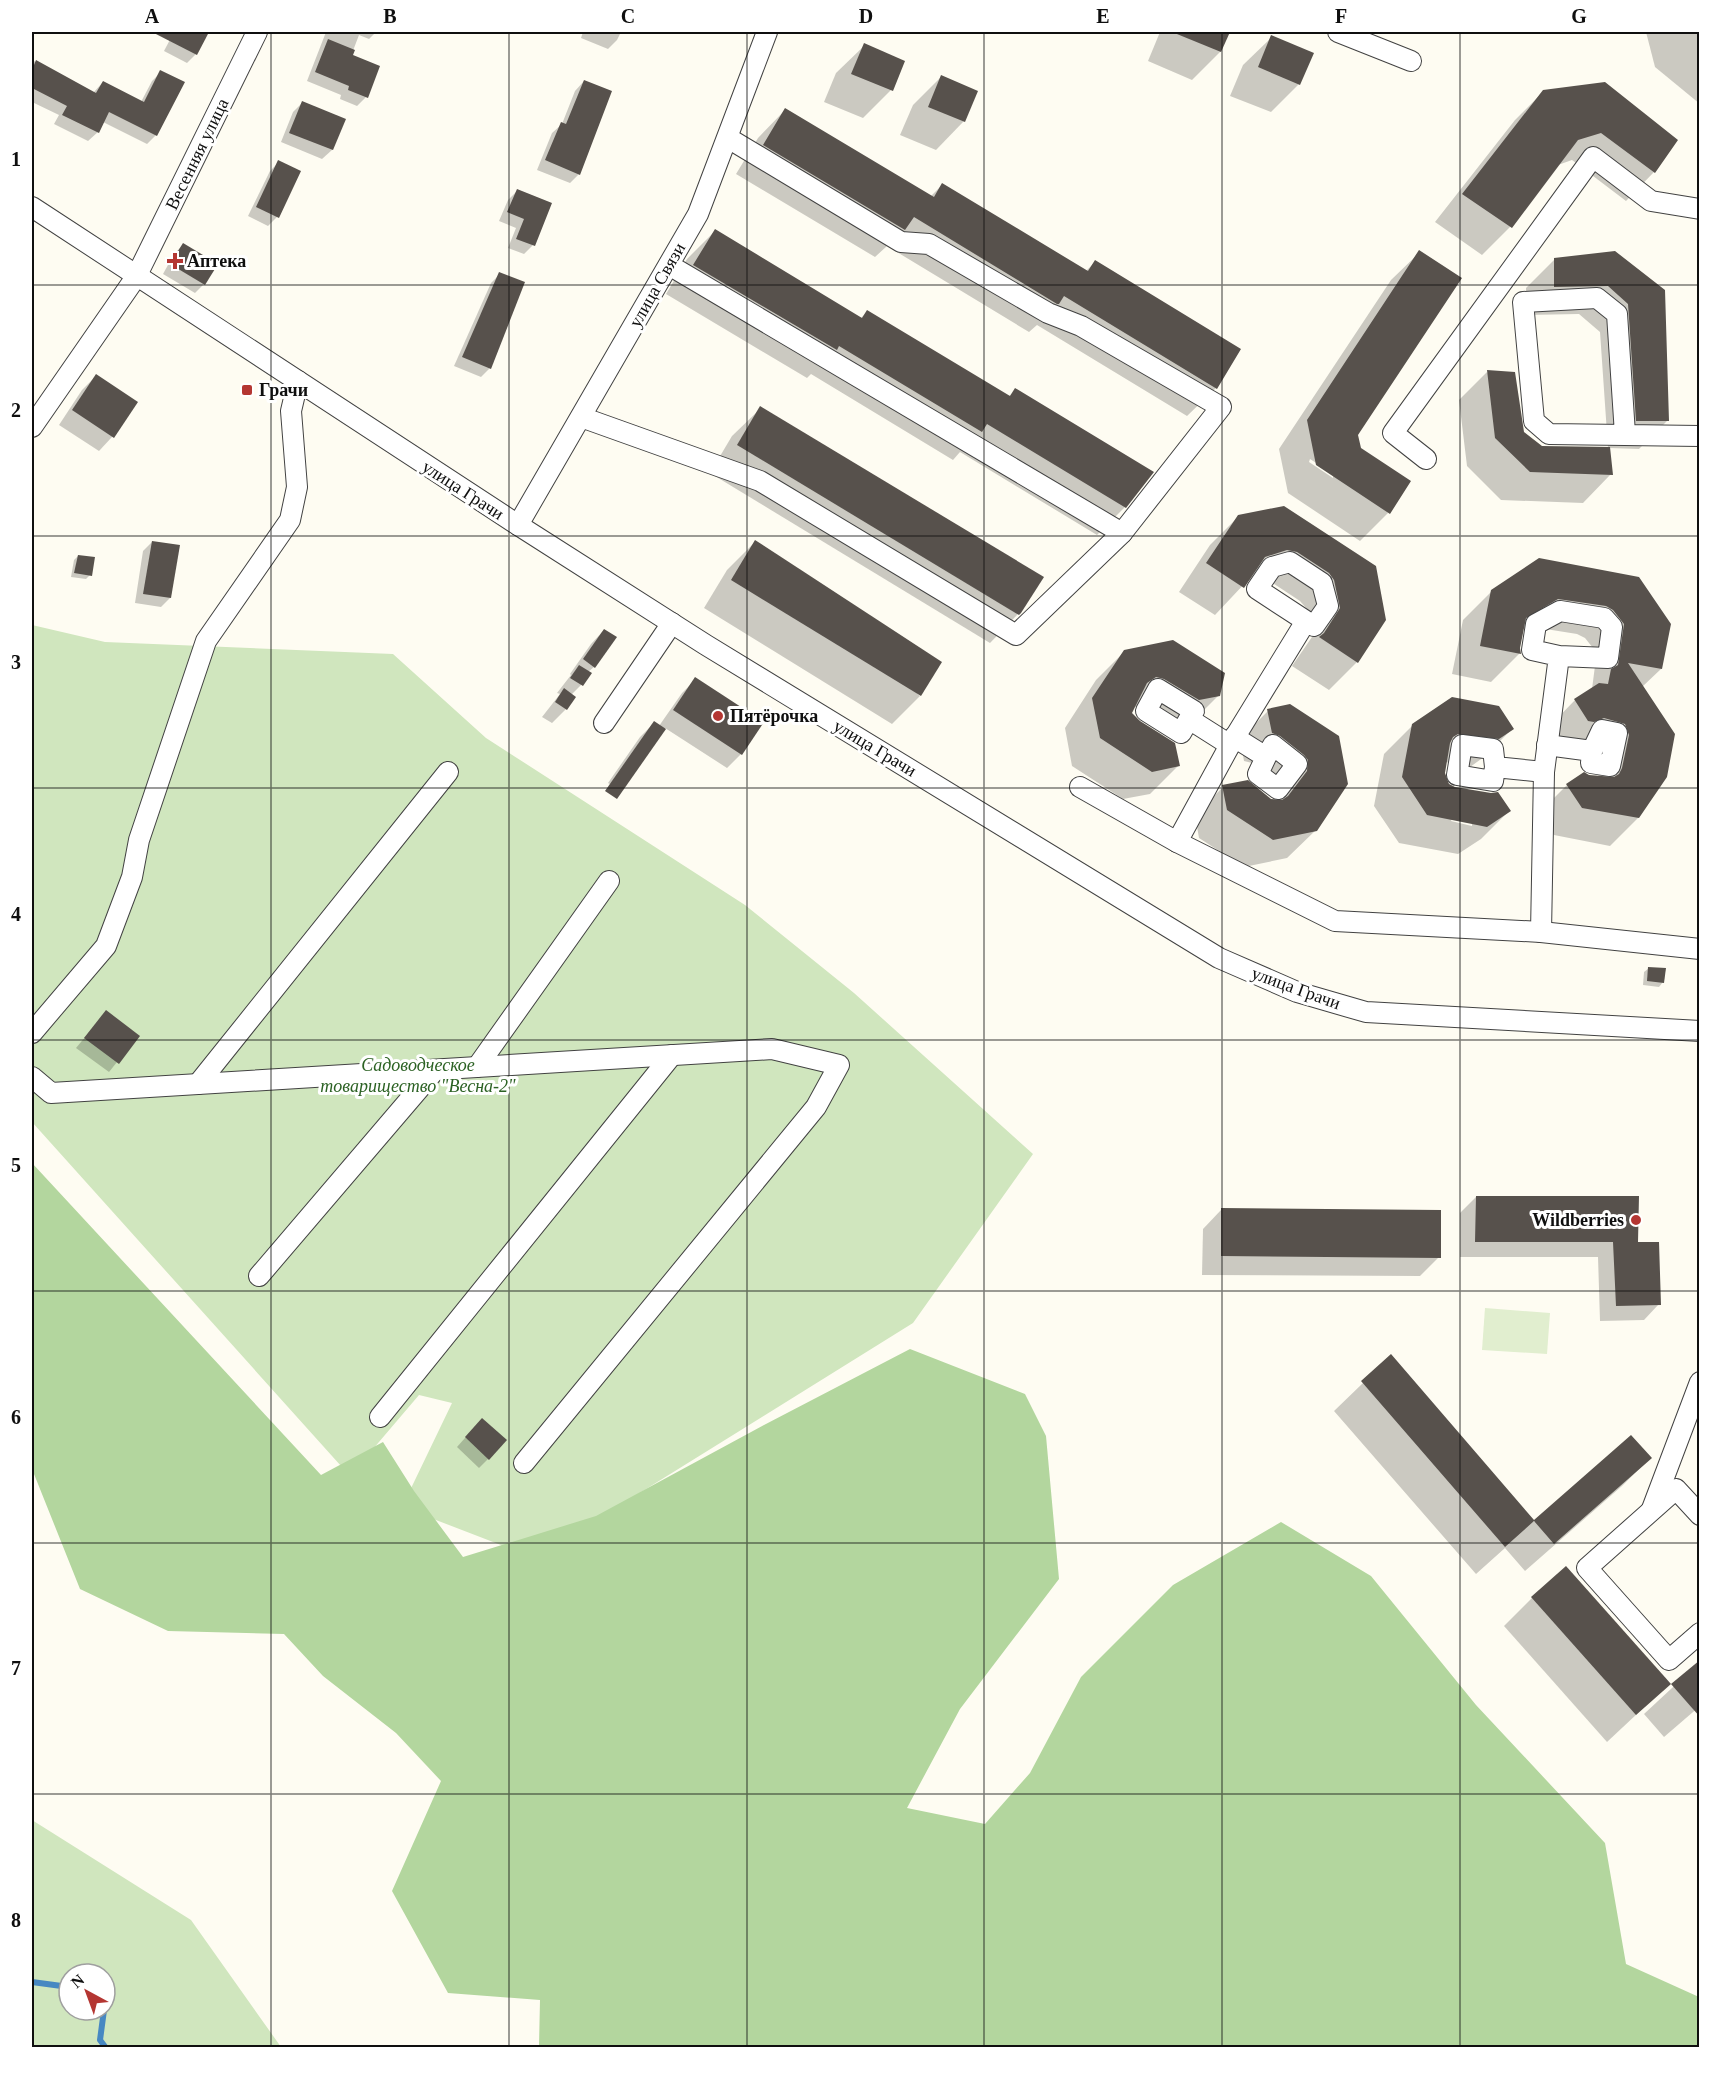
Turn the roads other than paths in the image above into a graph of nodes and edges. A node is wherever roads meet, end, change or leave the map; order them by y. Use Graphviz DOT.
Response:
graph roads {
  1 [pos="257,32"];
  2 [pos="767,32"];
  3 [pos="1338,32"];
  4 [pos="1412,61"];
  5 [pos="728,138"];
  6 [pos="32,207"];
  7 [pos="1700,209"];
  8 [pos="669,265"];
  9 [pos="136,277"];
  10 [pos="1504,281"];
  11 [pos="1523,302"];
  12 [pos="298,381"];
  13 [pos="581,417"];
  14 [pos="32,427"];
  15 [pos="1625,434"];
  16 [pos="1700,436"];
  17 [pos="1426,459"];
  18 [pos="518,525"];
  19 [pos="1122,533"];
  20 [pos="1306,621"];
  21 [pos="672,623"];
  22 [pos="1559,656"];
  23 [pos="1189,719"];
  24 [pos="604,723"];
  25 [pos="1232,741"];
  26 [pos="1547,745"];
  27 [pos="1592,751"];
  28 [pos="1266,757"];
  29 [pos="1495,767"];
  30 [pos="448,772"];
  31 [pos="1544,772"];
  32 [pos="1080,787"];
  33 [pos="1177,842"];
  34 [pos="609,881"];
  35 [pos="1542,932"];
  36 [pos="1700,949"];
  37 [pos="1700,1031"];
  38 [pos="32,1034"];
  39 [pos="672,1055"];
  40 [pos="477,1067"];
  41 [pos="435,1070"];
  42 [pos="32,1077"];
  43 [pos="198,1084"];
  44 [pos="259,1276"];
  45 [pos="1700,1382"];
  46 [pos="380,1417"];
  47 [pos="524,1463"];
  48 [pos="1651,1511"];
  49 [pos="1700,1515"];
  50 [pos="1700,1633"];
  1 -- 9 [label="street, Весенняя улица"];
  2 -- 5 [label="street, улица Связи"];
  3 -- 4 [label="street"];
  5 -- 8 [label="street, улица Связи"];
  5 -- 19 [label="street"];
  6 -- 9 [label="street, улица Грачи"];
  7 -- 10 [label="street"];
  8 -- 13 [label="street, улица Связи"];
  8 -- 19 [label="street"];
  9 -- 12 [label="street, улица Грачи"];
  9 -- 14 [label="street, Весенняя улица"];
  10 -- 11 [label="street"];
  10 -- 17 [label="street"];
  11 -- 15 [label="street"];
  11 -- 15 [label="street"];
  12 -- 18 [label="street, улица Грачи"];
  12 -- 38 [label="street"];
  13 -- 18 [label="street, улица Связи"];
  13 -- 19 [label="street"];
  15 -- 16 [label="street"];
  18 -- 21 [label="street, улица Грачи"];
  20 -- 25 [label="street"];
  21 -- 24 [label="street"];
  21 -- 37 [label="street, улица Грачи"];
  22 -- 26 [label="street"];
  23 -- 25 [label="street"];
  25 -- 28 [label="street"];
  25 -- 33 [label="street"];
  26 -- 27 [label="street"];
  26 -- 31 [label="street"];
  29 -- 31 [label="street"];
  30 -- 43 [label="street"];
  31 -- 35 [label="street"];
  32 -- 33 [label="street"];
  33 -- 35 [label="street"];
  34 -- 40 [label="street"];
  35 -- 36 [label="street"];
  39 -- 40 [label="street"];
  39 -- 46 [label="street"];
  39 -- 47 [label="street"];
  40 -- 41 [label="street"];
  41 -- 43 [label="street"];
  41 -- 44 [label="street"];
  42 -- 43 [label="street"];
  45 -- 48 [label="street"];
  48 -- 49 [label="street"];
  48 -- 50 [label="street"];
}
